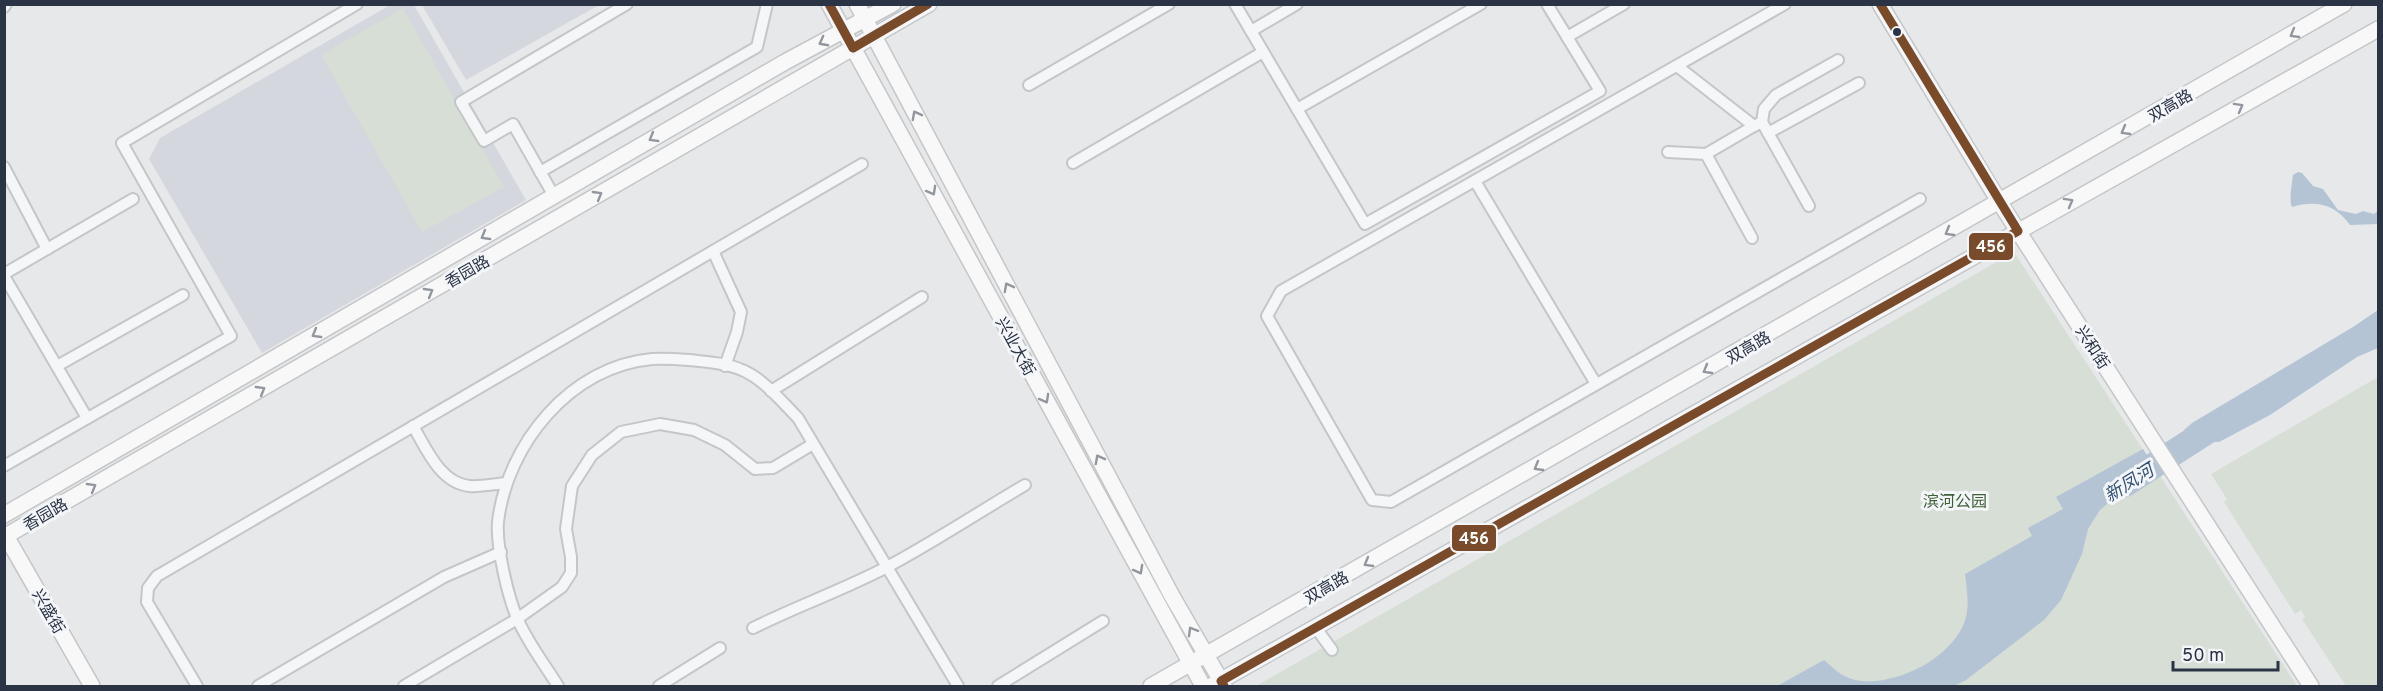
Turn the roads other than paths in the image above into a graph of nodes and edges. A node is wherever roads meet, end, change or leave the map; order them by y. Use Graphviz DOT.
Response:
graph roads {
  1 [pos="357,4"];
  2 [pos="627,4"];
  3 [pos="767,4"];
  4 [pos="829,4"];
  5 [pos="857,4"];
  6 [pos="893,4"];
  7 [pos="928,4"];
  8 [pos="1169,4"];
  9 [pos="1235,4"];
  10 [pos="1298,4"];
  11 [pos="1481,4"];
  12 [pos="1547,4"];
  13 [pos="1624,4"];
  14 [pos="1785,4"];
  15 [pos="1880,4"];
  16 [pos="2344,4"];
  17 [pos="865,19"];
  18 [pos="2379,29"];
  19 [pos="844,31"];
  20 [pos="1251,31"];
  21 [pos="874,36"];
  22 [pos="1567,37"];
  23 [pos="853,48"];
  24 [pos="1263,52"];
  25 [pos="1838,60"];
  26 [pos="1677,66"];
  27 [pos="1859,83"];
  28 [pos="1029,85"];
  29 [pos="1297,109"];
  30 [pos="1758,124"];
  31 [pos="1768,133"];
  32 [pos="1668,152"];
  33 [pos="1706,154"];
  34 [pos="1073,163"];
  35 [pos="862,164"];
  36 [pos="4,167"];
  37 [pos="540,172"];
  38 [pos="1475,180"];
  39 [pos="554,196"];
  40 [pos="1920,198"];
  41 [pos="133,199"];
  42 [pos="2000,203"];
  43 [pos="1809,206"];
  44 [pos="2018,231"];
  45 [pos="1752,238"];
  46 [pos="47,249"];
  47 [pos="713,251"];
  48 [pos="4,275"];
  49 [pos="183,295"];
  50 [pos="922,297"];
  51 [pos="57,366"];
  52 [pos="725,366"];
  53 [pos="1596,384"];
  54 [pos="771,391"];
  55 [pos="87,418"];
  56 [pos="413,426"];
  57 [pos="813,444"];
  58 [pos="4,466"];
  59 [pos="506,483"];
  60 [pos="1025,485"];
  61 [pos="4,515"];
  62 [pos="5,537"];
  63 [pos="501,552"];
  64 [pos="886,567"];
  65 [pos="518,619"];
  66 [pos="1103,621"];
  67 [pos="753,628"];
  68 [pos="1316,628"];
  69 [pos="720,648"];
  70 [pos="1332,650"];
  71 [pos="1206,656"];
  72 [pos="1191,664"];
  73 [pos="1218,685"];
  74 [pos="92,687"];
  75 [pos="197,687"];
  76 [pos="258,687"];
  77 [pos="404,687"];
  78 [pos="558,687"];
  79 [pos="659,687"];
  80 [pos="958,687"];
  81 [pos="998,687"];
  82 [pos="1151,687"];
  83 [pos="1203,687"];
  84 [pos="2311,687"];
  1 -- 55 [label="street"];
  2 -- 37 [label="street"];
  3 -- 37 [label="street"];
  4 -- 19 [label="street, 兴业大街"];
  5 -- 17 [label="street, 兴业大街"];
  6 -- 17 [label="street, 香园路"];
  7 -- 21 [label="street, 香园路"];
  8 -- 28 [label="street"];
  9 -- 20 [label="street"];
  10 -- 20 [label="street"];
  11 -- 29 [label="street"];
  12 -- 22 [label="street"];
  13 -- 22 [label="street"];
  14 -- 26 [label="street"];
  15 -- 42 [label="street, 兴和街"];
  16 -- 42 [label="street, 双高路, one-way"];
  17 -- 19 [label="street, 香园路"];
  17 -- 21 [label="street, 兴业大街"];
  44 -- 18 [label="street, 双高路, one-way"];
  19 -- 23 [label="street, 兴业大街"];
  19 -- 39 [label="street, 香园路, one-way"];
  20 -- 24 [label="street"];
  21 -- 23 [label="street, 香园路"];
  71 -- 21 [label="street, 兴业大街, one-way"];
  22 -- 29 [label="street"];
  62 -- 23 [label="street, 香园路, one-way"];
  23 -- 72 [label="street, 兴业大街, one-way"];
  24 -- 29 [label="street"];
  24 -- 34 [label="street"];
  25 -- 30 [label="street"];
  26 -- 30 [label="street"];
  26 -- 38 [label="street"];
  27 -- 31 [label="street"];
  30 -- 31 [label="street"];
  30 -- 33 [label="street"];
  31 -- 43 [label="street"];
  32 -- 33 [label="street"];
  33 -- 45 [label="street"];
  35 -- 47 [label="street"];
  36 -- 46 [label="street"];
  37 -- 39 [label="street"];
  38 -- 53 [label="street"];
  38 -- 53 [label="street"];
  39 -- 61 [label="street, 香园路, one-way"];
  40 -- 53 [label="street"];
  41 -- 46 [label="street"];
  42 -- 44 [label="street, 兴和街"];
  42 -- 71 [label="street, 双高路, one-way"];
  44 -- 68 [label="street, 双高路"];
  44 -- 84 [label="street, 兴和街"];
  46 -- 48 [label="street"];
  47 -- 52 [label="street"];
  47 -- 56 [label="street"];
  48 -- 51 [label="street"];
  49 -- 51 [label="street"];
  50 -- 54 [label="street"];
  51 -- 55 [label="street"];
  52 -- 54 [label="street"];
  52 -- 59 [label="street"];
  54 -- 57 [label="street"];
  55 -- 58 [label="street"];
  56 -- 59 [label="street"];
  56 -- 75 [label="street"];
  57 -- 64 [label="street"];
  57 -- 65 [label="street"];
  59 -- 63 [label="street"];
  60 -- 64 [label="street"];
  62 -- 74 [label="street, 兴盛街"];
  63 -- 65 [label="street"];
  63 -- 76 [label="street"];
  64 -- 67 [label="street"];
  64 -- 80 [label="street"];
  65 -- 77 [label="street"];
  65 -- 78 [label="street"];
  66 -- 81 [label="street"];
  68 -- 70 [label="street"];
  68 -- 73 [label="street, 双高路"];
  69 -- 79 [label="street"];
  71 -- 72 [label="street, 双高路"];
  71 -- 73 [label="street, 兴业大街"];
  72 -- 82 [label="street, 双高路"];
  72 -- 83 [label="street, 兴业大街"];
}
